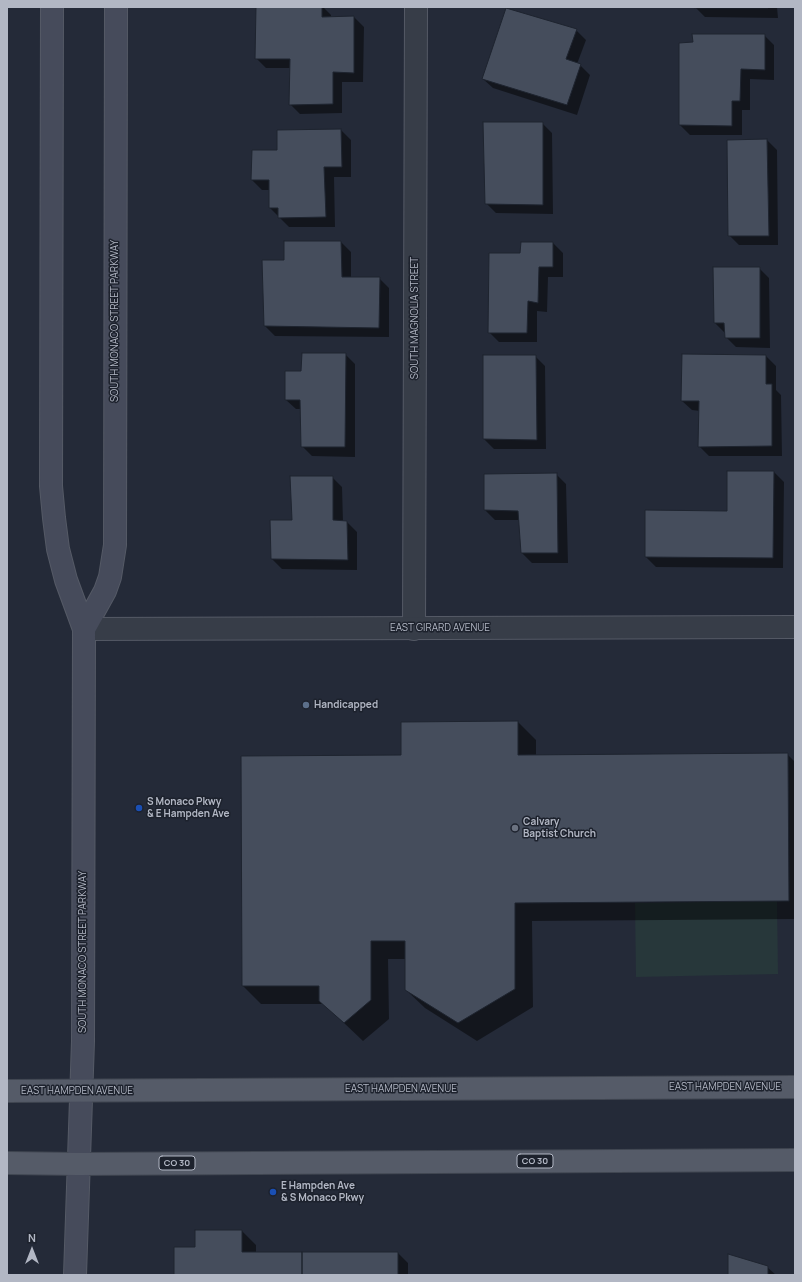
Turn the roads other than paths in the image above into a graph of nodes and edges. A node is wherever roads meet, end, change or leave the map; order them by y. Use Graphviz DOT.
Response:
graph roads {
  1 [pos="52,7"];
  2 [pos="116,7"];
  3 [pos="416,7"];
  4 [pos="795,627"];
  5 [pos="84,629"];
  6 [pos="414,629"];
  7 [pos="795,1087"];
  8 [pos="80,1090"];
  9 [pos="7,1091"];
  10 [pos="795,1160"];
  11 [pos="7,1163"];
  12 [pos="78,1164"];
  13 [pos="75,1275"];
  1 -- 5 [label="main road, SOUTH MONACO STREET PARKWAY"];
  2 -- 5 [label="main road, SOUTH MONACO STREET PARKWAY"];
  3 -- 6 [label="street, SOUTH MAGNOLIA STREET"];
  4 -- 6 [label="street, EAST GIRARD AVENUE"];
  5 -- 6 [label="street, EAST GIRARD AVENUE"];
  5 -- 8 [label="main road, SOUTH MONACO STREET PARKWAY"];
  7 -- 8 [label="main road, EAST HAMPDEN AVENUE"];
  8 -- 9 [label="main road, EAST HAMPDEN AVENUE"];
  8 -- 12 [label="main road, SOUTH MONACO STREET PARKWAY"];
  10 -- 12 [label="main road, CO 30"];
  11 -- 12 [label="main road, CO 30"];
  12 -- 13 [label="main road, SOUTH MONACO STREET PARKWAY"];
}
